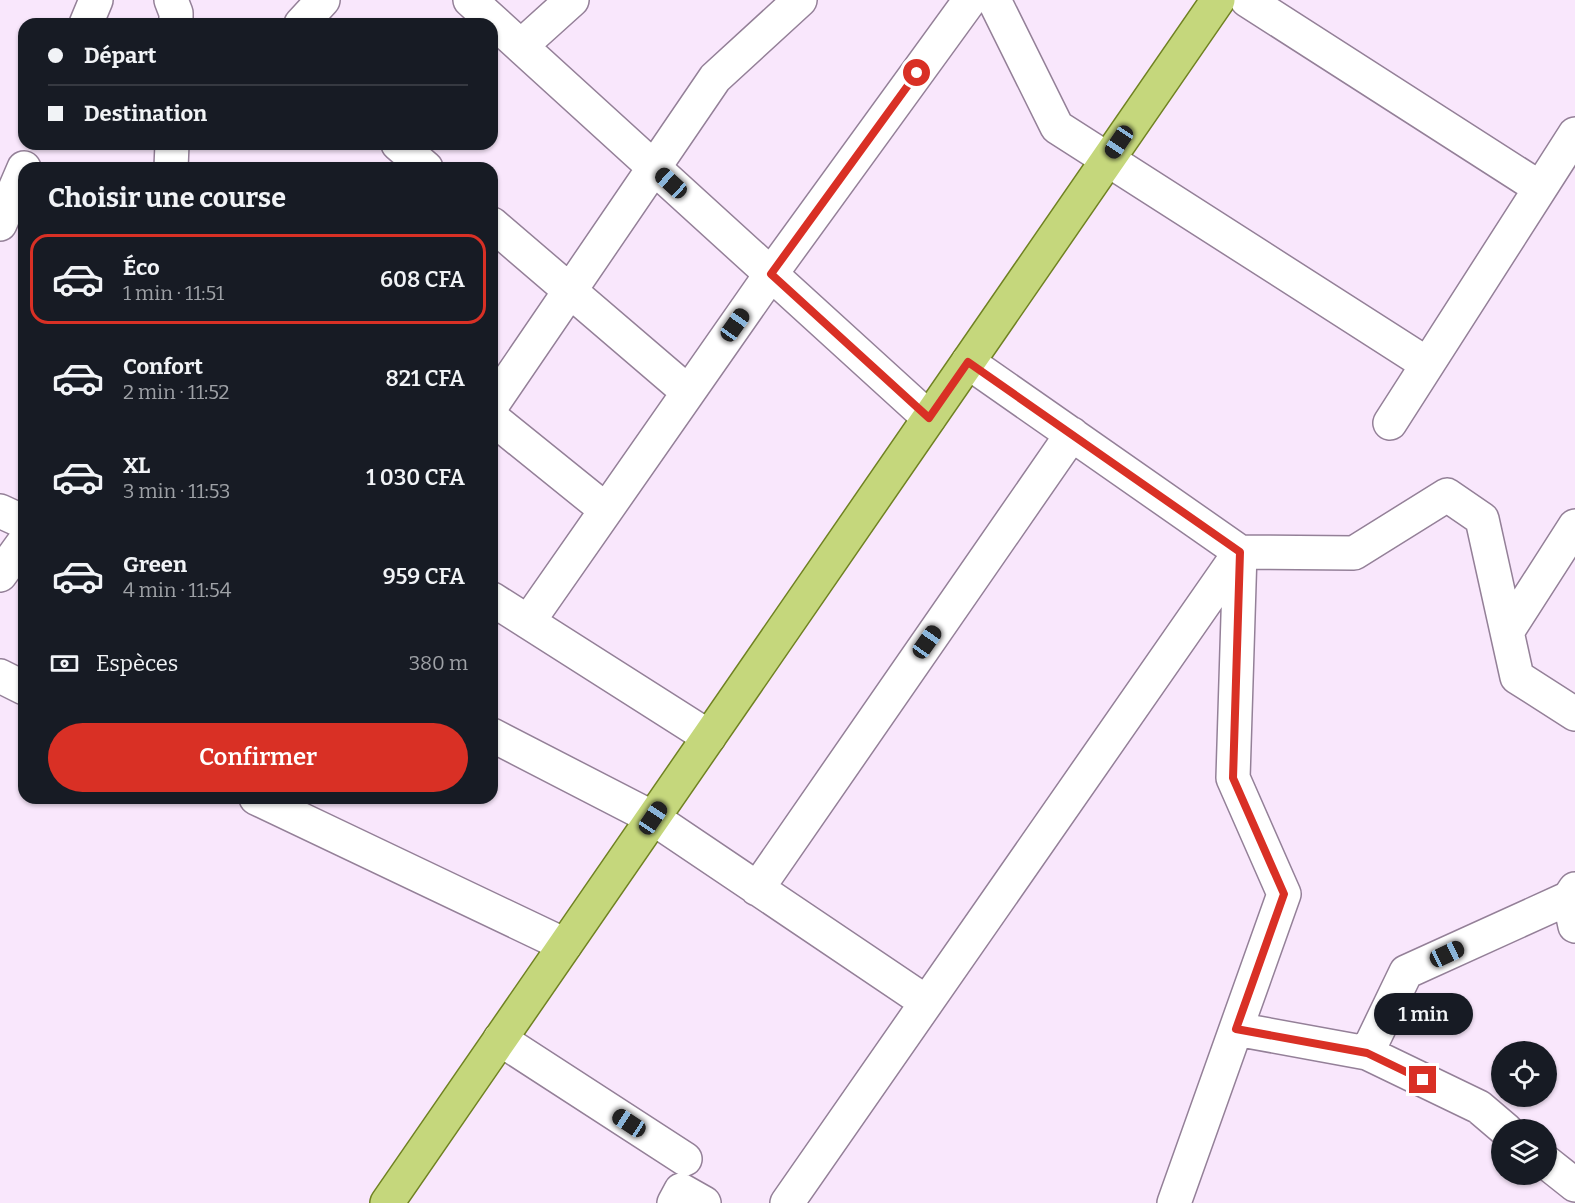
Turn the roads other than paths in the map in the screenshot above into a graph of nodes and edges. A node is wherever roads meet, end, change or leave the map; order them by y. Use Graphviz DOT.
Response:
graph roads {
  1 [pos="96,0"];
  2 [pos="171,0"];
  3 [pos="323,0"];
  4 [pos="470,0"];
  5 [pos="572,0"];
  6 [pos="800,0"];
  7 [pos="970,0"];
  8 [pos="994,0"];
  9 [pos="1218,0"];
  10 [pos="1247,0"];
  11 [pos="88,18"];
  12 [pos="176,18"];
  13 [pos="306,18"];
  14 [pos="490,18"];
  15 [pos="498,25"];
  16 [pos="521,46"];
  17 [pos="1575,134"];
  18 [pos="405,150"];
  19 [pos="1107,160"];
  20 [pos="419,162"];
  21 [pos="654,168"];
  22 [pos="18,182"];
  23 [pos="1540,188"];
  24 [pos="0,224"];
  25 [pos="498,229"];
  26 [pos="771,274"];
  27 [pos="570,291"];
  28 [pos="968,362"];
  29 [pos="1427,364"];
  30 [pos="688,392"];
  31 [pos="498,396"];
  32 [pos="929,418"];
  33 [pos="498,423"];
  34 [pos="1390,423"];
  35 [pos="1072,434"];
  36 [pos="606,510"];
  37 [pos="0,511"];
  38 [pos="18,519"];
  39 [pos="1575,526"];
  40 [pos="18,550"];
  41 [pos="1240,552"];
  42 [pos="0,575"];
  43 [pos="498,603"];
  44 [pos="528,622"];
  45 [pos="1507,632"];
  46 [pos="0,676"];
  47 [pos="18,685"];
  48 [pos="1575,714"];
  49 [pos="709,737"];
  50 [pos="498,738"];
  51 [pos="300,807"];
  52 [pos="653,818"];
  53 [pos="757,889"];
  54 [pos="1573,904"];
  55 [pos="565,945"];
  56 [pos="926,1002"];
  57 [pos="1236,1029"];
  58 [pos="500,1039"];
  59 [pos="1367,1053"];
  60 [pos="1493,1119"];
  61 [pos="684,1159"];
  62 [pos="1557,1171"];
  63 [pos="1575,1185"];
  64 [pos="387,1203"];
  65 [pos="674,1203"];
  66 [pos="704,1203"];
  67 [pos="787,1203"];
  68 [pos="1174,1203"];
  1 -- 11 [label="street"];
  2 -- 12 [label="street"];
  3 -- 13 [label="street"];
  4 -- 14 [label="street"];
  5 -- 16 [label="street"];
  6 -- 21 [label="street"];
  7 -- 26 [label="street"];
  8 -- 19 [label="street"];
  9 -- 19 [label="main road"];
  10 -- 23 [label="street"];
  15 -- 16 [label="street"];
  16 -- 21 [label="street"];
  17 -- 23 [label="street"];
  18 -- 20 [label="street"];
  19 -- 28 [label="main road"];
  19 -- 29 [label="street"];
  21 -- 26 [label="street"];
  21 -- 27 [label="street"];
  22 -- 24 [label="street"];
  23 -- 29 [label="street"];
  25 -- 27 [label="street"];
  26 -- 30 [label="street"];
  26 -- 32 [label="street"];
  27 -- 30 [label="street"];
  27 -- 31 [label="street"];
  28 -- 32 [label="main road"];
  28 -- 35 [label="street"];
  29 -- 34 [label="street"];
  30 -- 36 [label="street"];
  32 -- 49 [label="main road"];
  33 -- 36 [label="street"];
  35 -- 41 [label="street"];
  35 -- 53 [label="street"];
  36 -- 44 [label="street"];
  37 -- 38 [label="street"];
  39 -- 45 [label="street"];
  40 -- 42 [label="street"];
  41 -- 45 [label="street"];
  41 -- 56 [label="street"];
  41 -- 57 [label="street"];
  43 -- 44 [label="street"];
  44 -- 49 [label="street"];
  45 -- 48 [label="street"];
  46 -- 47 [label="street"];
  49 -- 52 [label="main road"];
  50 -- 52 [label="street"];
  51 -- 55 [label="street"];
  52 -- 53 [label="street"];
  52 -- 55 [label="main road"];
  53 -- 56 [label="street"];
  54 -- 59 [label="street"];
  55 -- 58 [label="main road"];
  56 -- 67 [label="street"];
  57 -- 59 [label="street"];
  57 -- 68 [label="street"];
  58 -- 61 [label="street"];
  58 -- 64 [label="main road"];
  59 -- 60 [label="street"];
  62 -- 63 [label="street"];
  65 -- 66 [label="street"];
}
